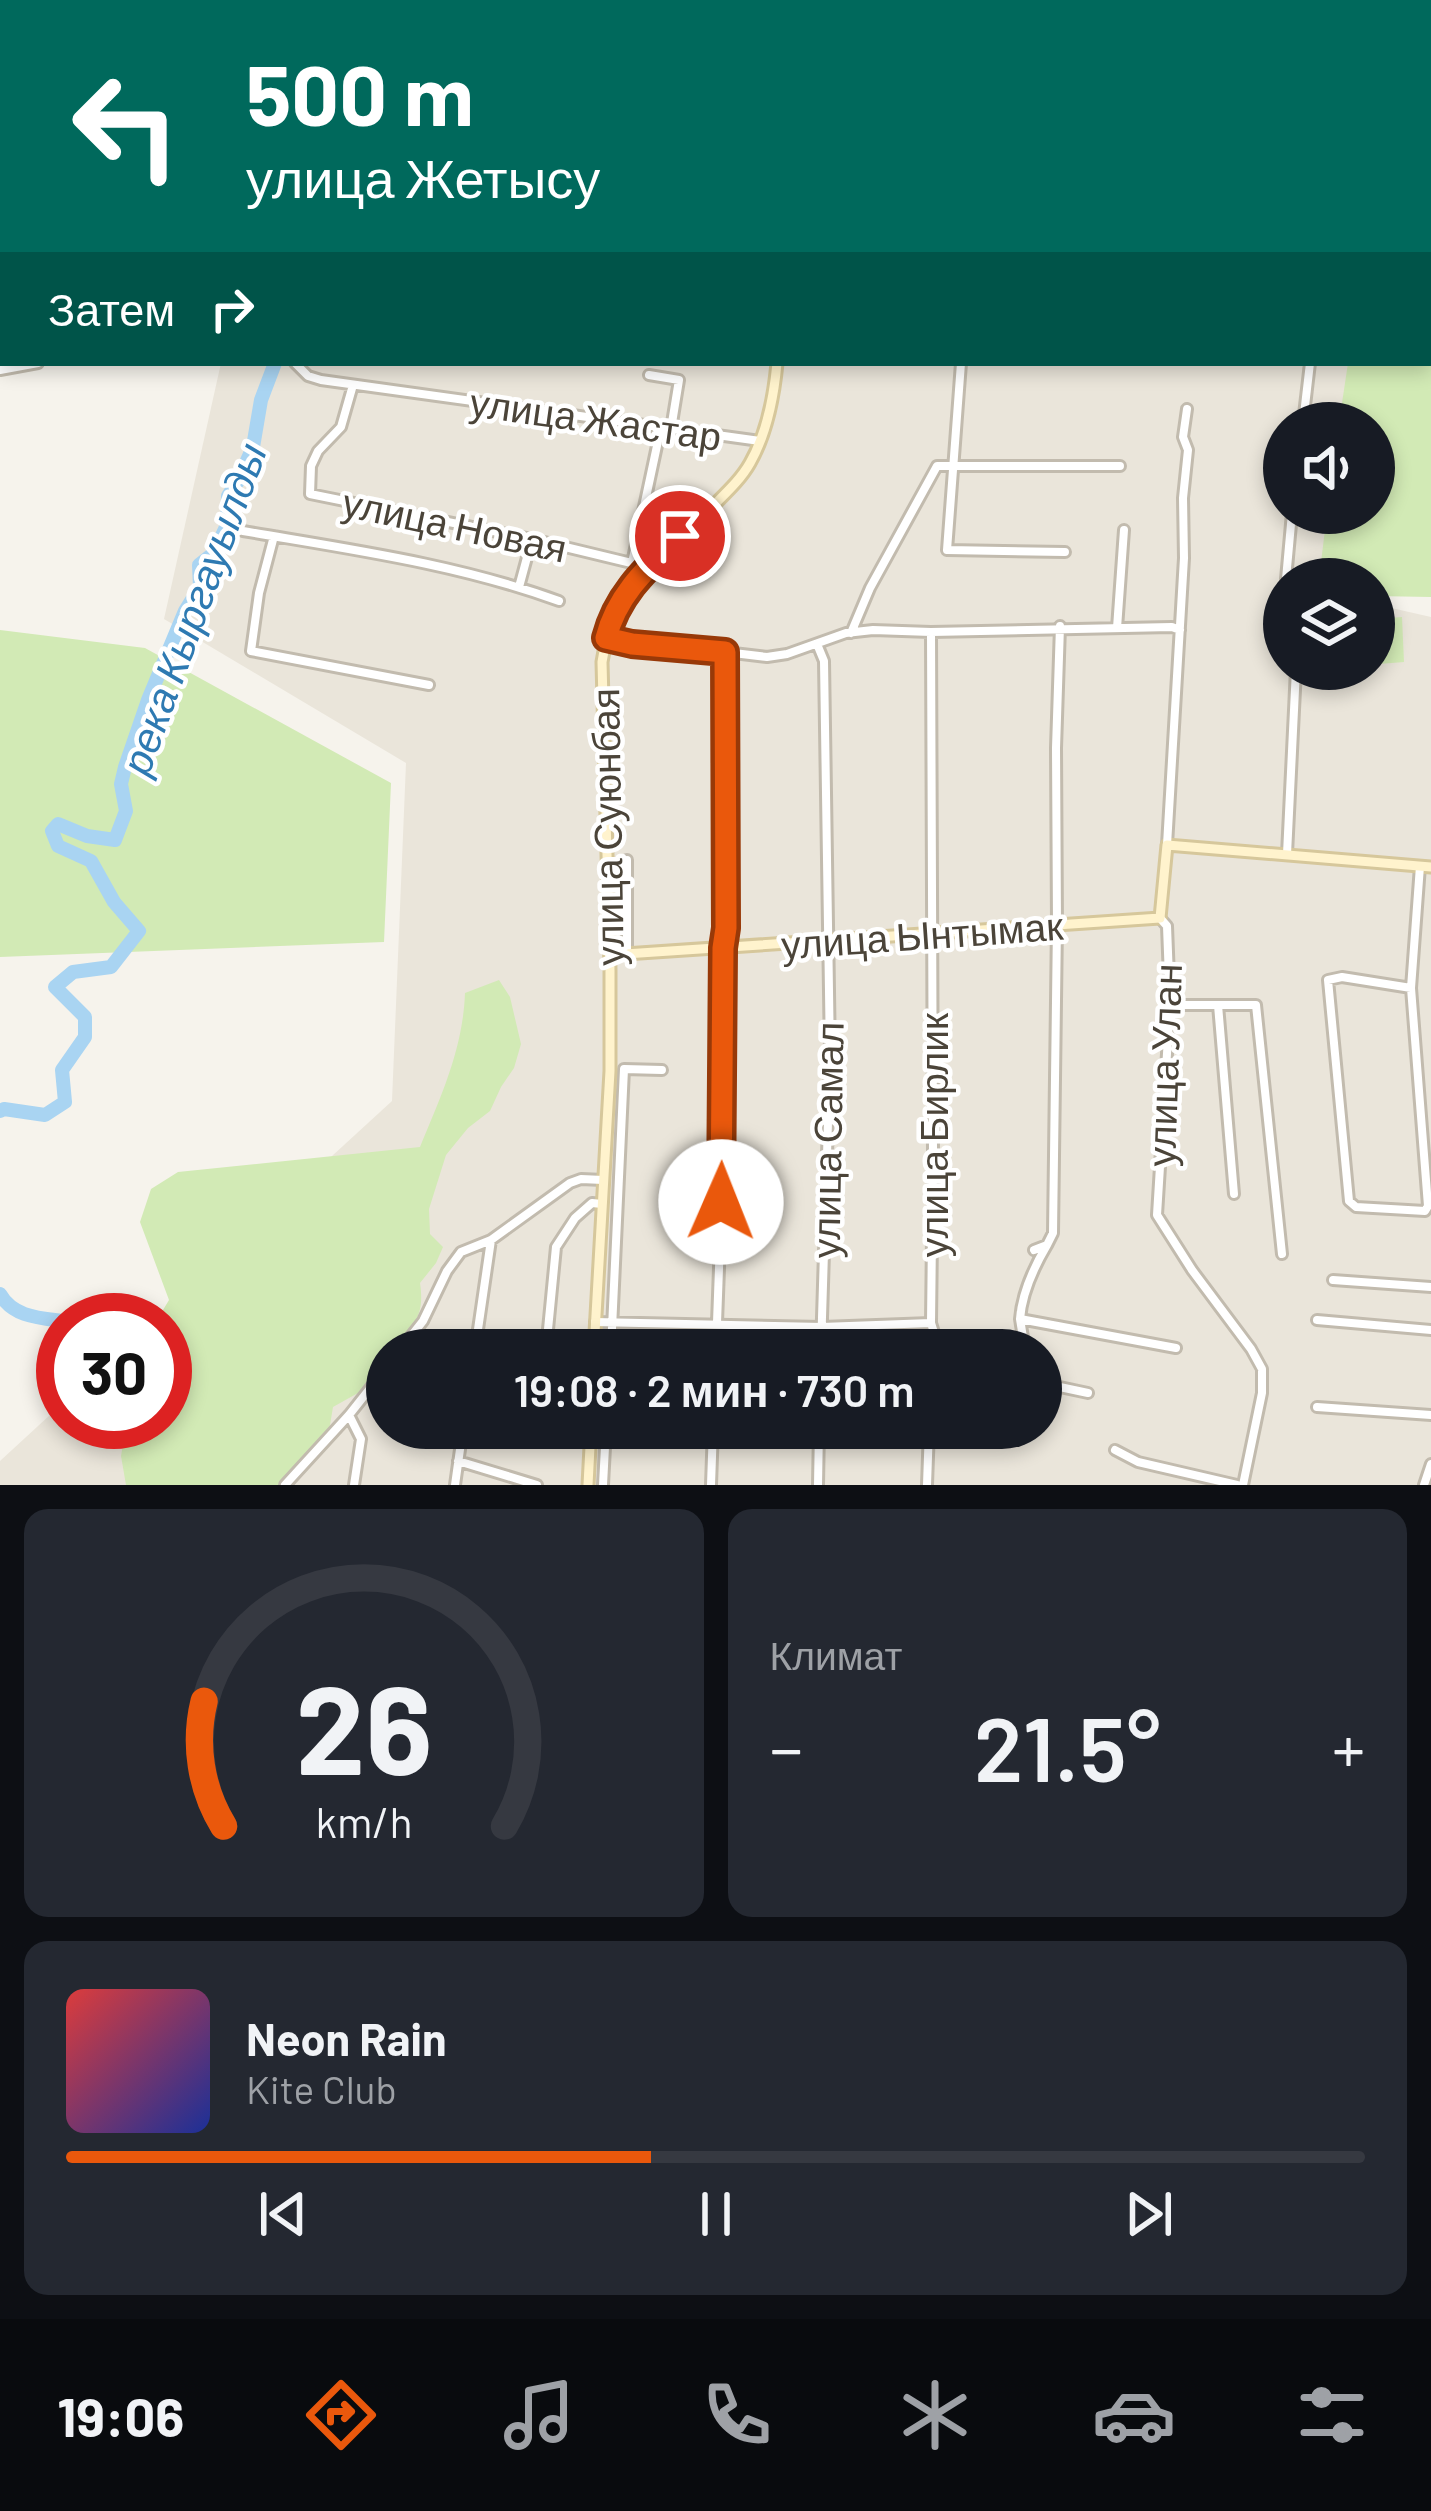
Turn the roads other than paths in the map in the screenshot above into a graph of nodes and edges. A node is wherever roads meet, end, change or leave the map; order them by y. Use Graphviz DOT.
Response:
graph roads {
  1 [pos="299,366"];
  2 [pos="777,366"];
  3 [pos="961,366"];
  4 [pos="1310,366"];
  5 [pos="649,375"];
  6 [pos="352,385"];
  7 [pos="1305,402"];
  8 [pos="1187,409"];
  9 [pos="666,428"];
  10 [pos="760,441"];
  11 [pos="953,466"];
  12 [pos="1120,466"];
  13 [pos="1124,530"];
  14 [pos="243,531"];
  15 [pos="274,536"];
  16 [pos="532,539"];
  17 [pos="1065,552"];
  18 [pos="632,563"];
  19 [pos="648,567"];
  20 [pos="519,586"];
  21 [pos="559,601"];
  22 [pos="1060,628"];
  23 [pos="1118,628"];
  24 [pos="1180,630"];
  25 [pos="931,632"];
  26 [pos="851,633"];
  27 [pos="606,638"];
  28 [pos="817,644"];
  29 [pos="725,652"];
  30 [pos="429,686"];
  31 [pos="1295,690"];
  32 [pos="1167,845"];
  33 [pos="1287,854"];
  34 [pos="627,860"];
  35 [pos="1425,866"];
  36 [pos="1160,918"];
  37 [pos="1057,924"];
  38 [pos="933,935"];
  39 [pos="826,941"];
  40 [pos="723,948"];
  41 [pos="627,954"];
  42 [pos="610,955"];
  43 [pos="1412,988"];
  44 [pos="1170,1004"];
  45 [pos="1218,1005"];
  46 [pos="662,1070"];
  47 [pos="603,1180"];
  48 [pos="1234,1194"];
  49 [pos="602,1204"];
  50 [pos="491,1240"];
  51 [pos="1047,1245"];
  52 [pos="1034,1250"];
  53 [pos="1282,1253"];
  54 [pos="1333,1280"];
  55 [pos="1431,1287"];
  56 [pos="1020,1318"];
  57 [pos="1317,1320"];
  58 [pos="595,1322"];
  59 [pos="612,1323"];
  60 [pos="931,1323"];
  61 [pos="717,1326"];
  62 [pos="822,1327"];
  63 [pos="417,1329"];
  64 [pos="478,1329"];
  65 [pos="548,1329"];
  66 [pos="595,1329"];
  67 [pos="612,1329"];
  68 [pos="717,1329"];
  69 [pos="933,1329"];
  70 [pos="1022,1329"];
  71 [pos="1431,1330"];
  72 [pos="1176,1348"];
  73 [pos="1062,1387"];
  74 [pos="1088,1393"];
  75 [pos="366,1394"];
  76 [pos="1317,1407"];
  77 [pos="349,1415"];
  78 [pos="1431,1415"];
  79 [pos="460,1449"];
  80 [pos="590,1449"];
  81 [pos="605,1449"];
  82 [pos="712,1449"];
  83 [pos="819,1449"];
  84 [pos="928,1449"];
  85 [pos="1114,1450"];
  86 [pos="458,1461"];
  87 [pos="1431,1464"];
  88 [pos="285,1485"];
  89 [pos="354,1485"];
  90 [pos="454,1485"];
  91 [pos="537,1485"];
  92 [pos="588,1485"];
  93 [pos="603,1485"];
  94 [pos="711,1485"];
  95 [pos="818,1485"];
  96 [pos="927,1485"];
  97 [pos="1240,1485"];
  98 [pos="1424,1485"];
  1 -- 6 [label="street, улица Жастар"];
  2 -- 10 [label="main road, улица Суюнбая"];
  3 -- 11 [label="street"];
  4 -- 7 [label="street"];
  5 -- 9 [label="street"];
  6 -- 9 [label="street, улица Жастар"];
  6 -- 16 [label="street, улица Новая"];
  8 -- 24 [label="street"];
  9 -- 10 [label="street, улица Жастар"];
  9 -- 18 [label="street"];
  10 -- 19 [label="main road, улица Суюнбая"];
  11 -- 12 [label="street"];
  11 -- 17 [label="street"];
  11 -- 26 [label="street"];
  13 -- 23 [label="street"];
  14 -- 15 [label="street"];
  15 -- 20 [label="street"];
  15 -- 30 [label="street"];
  16 -- 18 [label="street, улица Новая"];
  16 -- 20 [label="street"];
  18 -- 19 [label="street, улица Новая"];
  19 -- 27 [label="main road, улица Суюнбая"];
  20 -- 21 [label="street"];
  22 -- 23 [label="street"];
  22 -- 25 [label="street"];
  22 -- 37 [label="street"];
  23 -- 24 [label="street"];
  24 -- 32 [label="street"];
  25 -- 26 [label="street"];
  25 -- 38 [label="street, улица Бирлик"];
  26 -- 28 [label="street"];
  27 -- 29 [label="street"];
  27 -- 42 [label="main road, улица Суюнбая"];
  28 -- 29 [label="street"];
  28 -- 39 [label="street, улица Самал"];
  29 -- 40 [label="street"];
  31 -- 33 [label="street"];
  32 -- 33 [label="main road"];
  32 -- 36 [label="main road"];
  33 -- 35 [label="main road"];
  34 -- 41 [label="street"];
  35 -- 43 [label="street"];
  36 -- 37 [label="main road, улица Ынтымак"];
  36 -- 44 [label="street, улица Улан"];
  37 -- 38 [label="main road, улица Ынтымак"];
  37 -- 51 [label="street"];
  38 -- 39 [label="main road, улица Ынтымак"];
  38 -- 60 [label="street, улица Бирлик"];
  39 -- 40 [label="main road, улица Ынтымак"];
  39 -- 62 [label="street, улица Самал"];
  40 -- 41 [label="main road, улица Ынтымак"];
  40 -- 61 [label="street"];
  41 -- 42 [label="main road, улица Ынтымак"];
  42 -- 47 [label="main road, улица Суюнбая"];
  43 -- 43 [label="street"];
  44 -- 45 [label="street"];
  44 -- 97 [label="street, улица Улан"];
  45 -- 48 [label="street"];
  45 -- 53 [label="street"];
  46 -- 59 [label="street"];
  47 -- 49 [label="main road, улица Суюнбая"];
  47 -- 50 [label="street"];
  49 -- 58 [label="main road, улица Суюнбая"];
  49 -- 65 [label="street"];
  50 -- 63 [label="street"];
  50 -- 64 [label="street"];
  51 -- 52 [label="street"];
  51 -- 56 [label="street"];
  54 -- 55 [label="street"];
  56 -- 70 [label="street"];
  56 -- 72 [label="street"];
  57 -- 71 [label="street"];
  58 -- 59 [label="street"];
  58 -- 66 [label="main road, улица Суюнбая"];
  59 -- 61 [label="street"];
  59 -- 67 [label="street"];
  60 -- 62 [label="street"];
  60 -- 69 [label="street, улица Бирлик"];
  61 -- 62 [label="street"];
  61 -- 68 [label="street"];
  73 -- 74 [label="street"];
  75 -- 77 [label="street"];
  76 -- 78 [label="street"];
  77 -- 88 [label="street"];
  77 -- 89 [label="street"];
  79 -- 86 [label="street"];
  80 -- 92 [label="main road"];
  81 -- 93 [label="street"];
  82 -- 94 [label="street"];
  83 -- 95 [label="street"];
  84 -- 96 [label="street"];
  85 -- 97 [label="street"];
  86 -- 90 [label="street"];
  86 -- 91 [label="street"];
  87 -- 98 [label="street"];
}
